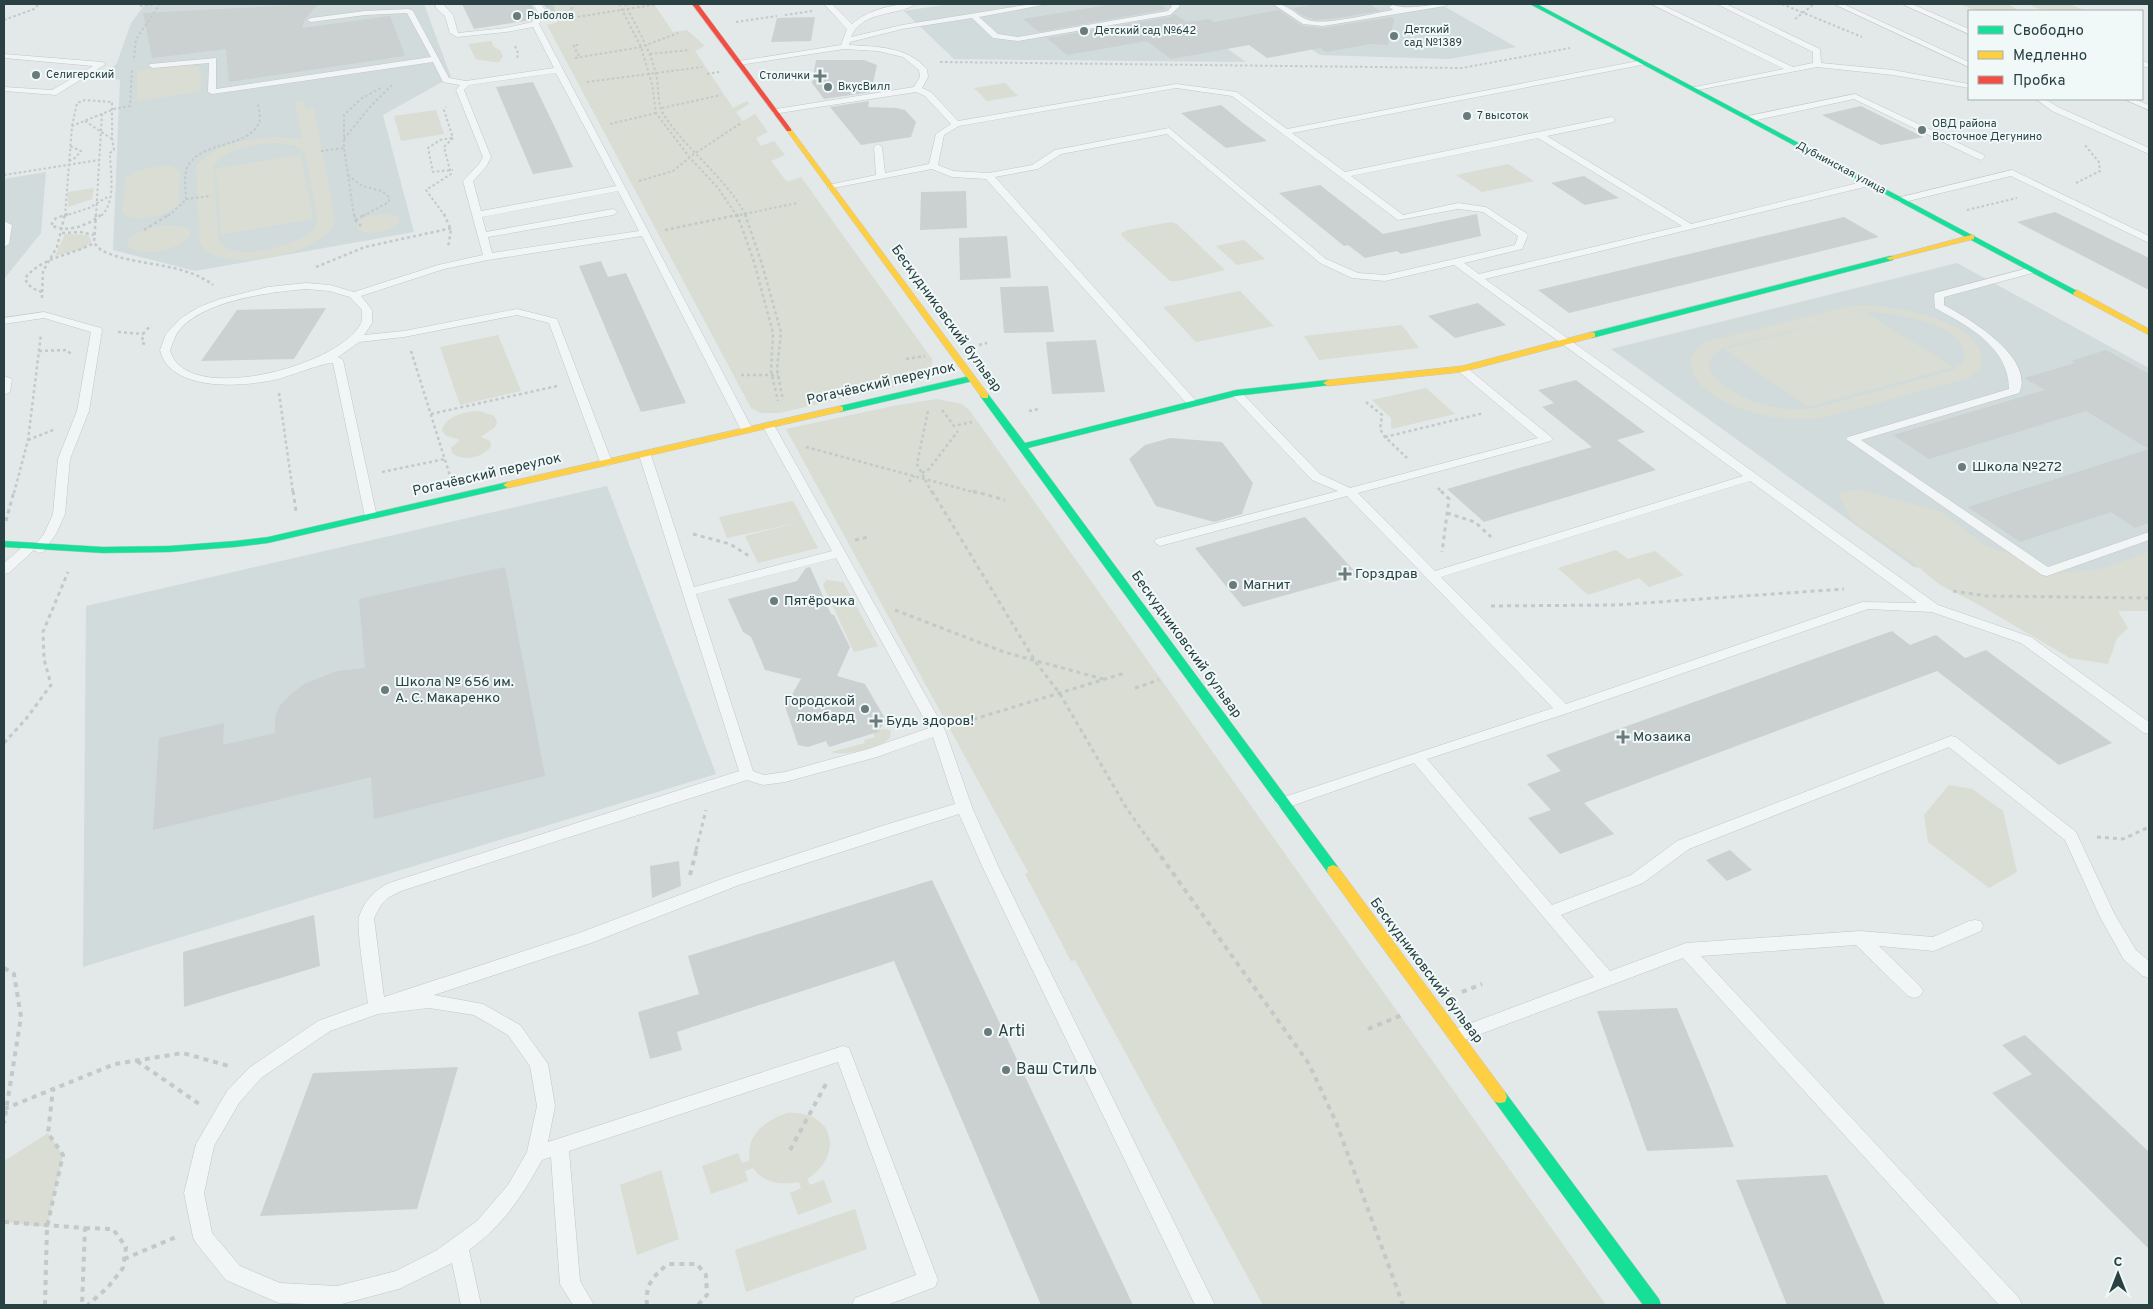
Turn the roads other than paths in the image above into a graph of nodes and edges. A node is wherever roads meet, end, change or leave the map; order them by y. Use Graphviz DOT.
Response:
graph roads {
  1 [pos="364,4"];
  2 [pos="439,4"];
  3 [pos="538,4"];
  4 [pos="694,4"];
  5 [pos="912,4"];
  6 [pos="1044,4"];
  7 [pos="1173,4"];
  8 [pos="1278,4"];
  9 [pos="1388,4"];
  10 [pos="1445,4"];
  11 [pos="1533,4"];
  12 [pos="1655,4"];
  13 [pos="1721,4"];
  14 [pos="1838,4"];
  15 [pos="1906,4"];
  16 [pos="830,6"];
  17 [pos="1401,11"];
  18 [pos="365,13"];
  19 [pos="973,15"];
  20 [pos="311,20"];
  21 [pos="536,24"];
  22 [pos="851,28"];
  23 [pos="1968,32"];
  24 [pos="846,43"];
  25 [pos="4,56"];
  26 [pos="436,59"];
  27 [pos="739,62"];
  28 [pos="1643,62"];
  29 [pos="1968,64"];
  30 [pos="1817,65"];
  31 [pos="153,66"];
  32 [pos="557,66"];
  33 [pos="1792,70"];
  34 [pos="466,84"];
  35 [pos="1968,86"];
  36 [pos="4,89"];
  37 [pos="917,89"];
  38 [pos="1695,89"];
  39 [pos="2042,100"];
  40 [pos="2130,100"];
  41 [pos="2149,108"];
  42 [pos="776,112"];
  43 [pos="1748,119"];
  44 [pos="1611,120"];
  45 [pos="956,124"];
  46 [pos="1285,132"];
  47 [pos="1539,135"];
  48 [pos="878,147"];
  49 [pos="2149,151"];
  50 [pos="1981,157"];
  51 [pos="933,166"];
  52 [pos="989,176"];
  53 [pos="1344,176"];
  54 [pos="881,177"];
  55 [pos="1870,184"];
  56 [pos="620,187"];
  57 [pos="831,187"];
  58 [pos="1900,200"];
  59 [pos="613,212"];
  60 [pos="477,216"];
  61 [pos="4,224"];
  62 [pos="1690,227"];
  63 [pos="645,234"];
  64 [pos="482,235"];
  65 [pos="1972,237"];
  66 [pos="2149,240"];
  67 [pos="4,244"];
  68 [pos="488,257"];
  69 [pos="1456,262"];
  70 [pos="2032,270"];
  71 [pos="1479,277"];
  72 [pos="354,295"];
  73 [pos="4,321"];
  74 [pos="2149,332"];
  75 [pos="357,339"];
  76 [pos="1565,342"];
  77 [pos="329,359"];
  78 [pos="1462,369"];
  79 [pos="4,379"];
  80 [pos="970,379"];
  81 [pos="4,392"];
  82 [pos="1236,393"];
  83 [pos="1192,403"];
  84 [pos="768,425"];
  85 [pos="747,430"];
  86 [pos="1022,447"];
  87 [pos="645,455"];
  88 [pos="606,462"];
  89 [pos="1752,477"];
  90 [pos="1350,492"];
  91 [pos="370,517"];
  92 [pos="2149,536"];
  93 [pos="1160,542"];
  94 [pos="4,544"];
  95 [pos="34,548"];
  96 [pos="839,553"];
  97 [pos="4,570"];
  98 [pos="1432,576"];
  99 [pos="689,592"];
  100 [pos="1933,608"];
  101 [pos="1563,710"];
  102 [pos="2149,729"];
  103 [pos="938,730"];
  104 [pos="1417,757"];
  105 [pos="747,774"];
  106 [pos="1283,803"];
  107 [pos="964,806"];
  108 [pos="1550,912"];
  109 [pos="1975,926"];
  110 [pos="1860,938"];
  111 [pos="1686,950"];
  112 [pos="2149,971"];
  113 [pos="1606,979"];
  114 [pos="1914,991"];
  115 [pos="377,1007"];
  116 [pos="1456,1036"];
  117 [pos="559,1146"];
  118 [pos="536,1154"];
  119 [pos="458,1246"];
  120 [pos="471,1305"];
  121 [pos="584,1305"];
  122 [pos="862,1305"];
  123 [pos="1205,1305"];
  124 [pos="1653,1305"];
  125 [pos="2012,1305"];
  1 -- 18 [label="lane"];
  2 -- 21 [label="lane"];
  3 -- 21 [label="lane"];
  4 -- 27 [label="street, Бескудниковский бульвар"];
  5 -- 22 [label="lane"];
  6 -- 19 [label="lane"];
  7 -- 19 [label="lane"];
  8 -- 17 [label="lane"];
  9 -- 17 [label="lane"];
  10 -- 17 [label="lane"];
  11 -- 28 [label="street, Дубнинская улица"];
  12 -- 33 [label="lane"];
  13 -- 30 [label="lane"];
  14 -- 29 [label="lane"];
  15 -- 23 [label="lane"];
  16 -- 22 [label="lane"];
  18 -- 20 [label="lane"];
  18 -- 26 [label="lane"];
  19 -- 24 [label="lane"];
  21 -- 32 [label="lane"];
  22 -- 24 [label="lane"];
  24 -- 27 [label="lane"];
  24 -- 37 [label="lane"];
  25 -- 36 [label="lane"];
  26 -- 31 [label="lane"];
  26 -- 34 [label="lane"];
  27 -- 42 [label="street, Бескудниковский бульвар"];
  28 -- 38 [label="street, Дубнинская улица"];
  28 -- 46 [label="lane"];
  30 -- 33 [label="lane"];
  30 -- 35 [label="lane"];
  32 -- 34 [label="lane"];
  32 -- 56 [label="lane"];
  33 -- 38 [label="lane"];
  34 -- 60 [label="lane"];
  37 -- 42 [label="lane"];
  37 -- 45 [label="lane"];
  38 -- 43 [label="street, Дубнинская улица"];
  39 -- 49 [label="lane"];
  40 -- 41 [label="lane"];
  42 -- 57 [label="street, Бескудниковский бульвар"];
  43 -- 50 [label="lane"];
  43 -- 55 [label="street, Дубнинская улица"];
  44 -- 47 [label="lane"];
  45 -- 46 [label="lane"];
  45 -- 51 [label="lane"];
  46 -- 53 [label="lane"];
  47 -- 53 [label="lane"];
  47 -- 62 [label="lane"];
  48 -- 54 [label="lane"];
  51 -- 52 [label="lane"];
  51 -- 54 [label="lane"];
  52 -- 69 [label="lane"];
  52 -- 83 [label="lane"];
  53 -- 69 [label="lane"];
  54 -- 57 [label="lane"];
  55 -- 58 [label="street, Дубнинская улица"];
  55 -- 62 [label="lane"];
  56 -- 60 [label="lane"];
  56 -- 63 [label="lane"];
  57 -- 80 [label="street, Бескудниковский бульвар"];
  58 -- 65 [label="street, Дубнинская улица"];
  58 -- 66 [label="lane"];
  59 -- 64 [label="lane"];
  60 -- 64 [label="lane"];
  61 -- 67 [label="lane"];
  62 -- 71 [label="lane"];
  63 -- 68 [label="lane"];
  63 -- 85 [label="lane"];
  64 -- 68 [label="lane"];
  65 -- 70 [label="street, Дубнинская улица"];
  65 -- 76 [label="street"];
  68 -- 72 [label="lane"];
  69 -- 71 [label="lane"];
  70 -- 74 [label="street, Дубнинская улица"];
  70 -- 92 [label="lane"];
  71 -- 76 [label="lane"];
  72 -- 75 [label="lane"];
  72 -- 77 [label="lane"];
  73 -- 95 [label="lane"];
  75 -- 77 [label="lane"];
  75 -- 88 [label="lane"];
  76 -- 78 [label="street"];
  76 -- 89 [label="lane"];
  77 -- 91 [label="lane"];
  78 -- 82 [label="street"];
  78 -- 90 [label="lane"];
  79 -- 81 [label="lane"];
  80 -- 84 [label="street, Рогачёвский переулок"];
  80 -- 86 [label="street, Бескудниковский бульвар"];
  82 -- 83 [label="street"];
  82 -- 90 [label="lane"];
  83 -- 86 [label="street"];
  84 -- 85 [label="street, Рогачёвский переулок"];
  84 -- 96 [label="lane"];
  85 -- 87 [label="street, Рогачёвский переулок"];
  86 -- 106 [label="street, Бескудниковский бульвар"];
  87 -- 88 [label="street, Рогачёвский переулок"];
  87 -- 99 [label="lane"];
  88 -- 91 [label="street, Рогачёвский переулок"];
  89 -- 98 [label="lane"];
  89 -- 100 [label="lane"];
  90 -- 93 [label="lane"];
  90 -- 98 [label="lane"];
  91 -- 95 [label="street, Рогачёвский переулок"];
  94 -- 95 [label="street, Рогачёвский переулок"];
  95 -- 97 [label="lane"];
  96 -- 99 [label="lane"];
  96 -- 103 [label="lane"];
  98 -- 101 [label="lane"];
  99 -- 105 [label="lane"];
  100 -- 101 [label="lane"];
  100 -- 102 [label="lane"];
  101 -- 104 [label="lane"];
  103 -- 105 [label="lane"];
  103 -- 107 [label="lane"];
  104 -- 106 [label="lane"];
  104 -- 108 [label="lane"];
  105 -- 115 [label="lane"];
  106 -- 116 [label="street, Бескудниковский бульвар"];
  107 -- 115 [label="lane"];
  107 -- 123 [label="lane"];
  108 -- 112 [label="lane"];
  108 -- 113 [label="lane"];
  109 -- 110 [label="lane"];
  110 -- 111 [label="lane"];
  110 -- 114 [label="lane"];
  111 -- 113 [label="lane"];
  111 -- 125 [label="lane"];
  113 -- 116 [label="lane"];
  115 -- 118 [label="lane"];
  115 -- 119 [label="lane"];
  116 -- 124 [label="street, Бескудниковский бульвар"];
  117 -- 118 [label="lane"];
  117 -- 121 [label="lane"];
  117 -- 122 [label="lane"];
  118 -- 119 [label="lane"];
  119 -- 120 [label="lane"];
}
